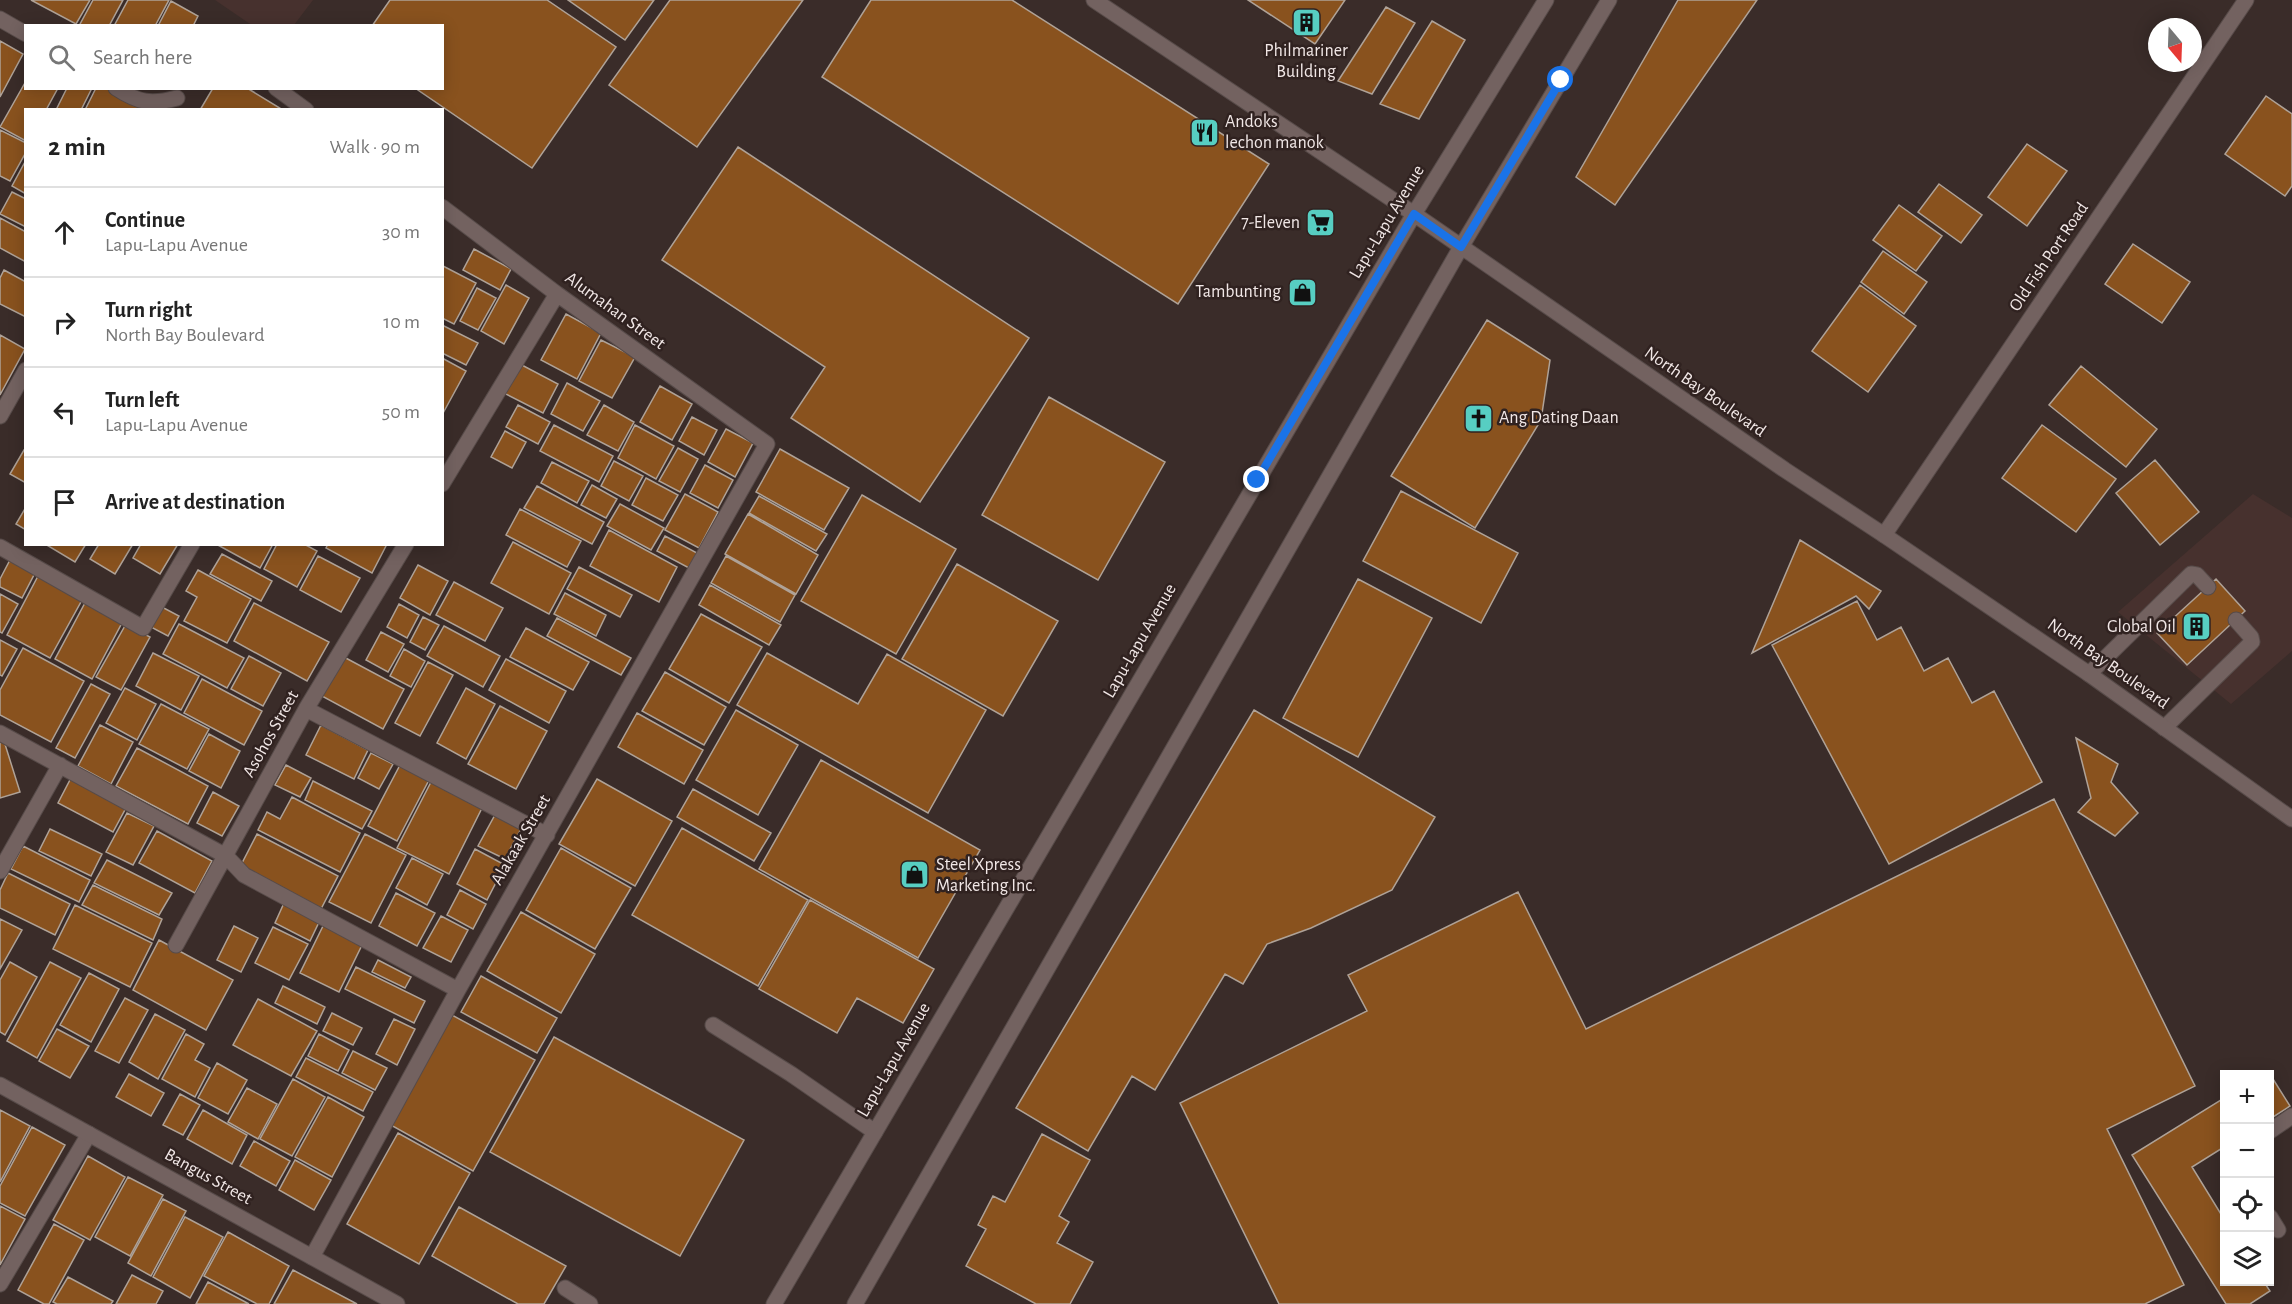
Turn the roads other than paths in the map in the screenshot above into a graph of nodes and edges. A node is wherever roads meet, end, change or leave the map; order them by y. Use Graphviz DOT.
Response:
graph roads {
  1 [pos="1094,0"];
  2 [pos="1546,0"];
  3 [pos="1609,0"];
  4 [pos="2246,0"];
  5 [pos="0,19"];
  6 [pos="24,33"];
  7 [pos="119,90"];
  8 [pos="279,90"];
  9 [pos="177,99"];
  10 [pos="303,108"];
  11 [pos="444,208"];
  12 [pos="1414,214"];
  13 [pos="1461,247"];
  14 [pos="558,294"];
  15 [pos="24,374"];
  16 [pos="0,416"];
  17 [pos="766,444"];
  18 [pos="444,480"];
  19 [pos="1884,535"];
  20 [pos="191,546"];
  21 [pos="405,546"];
  22 [pos="0,547"];
  23 [pos="2208,587"];
  24 [pos="2236,620"];
  25 [pos="2089,674"];
  26 [pos="306,709"];
  27 [pos="2164,728"];
  28 [pos="0,733"];
  29 [pos="60,765"];
  30 [pos="2292,819"];
  31 [pos="547,835"];
  32 [pos="226,856"];
  33 [pos="0,871"];
  34 [pos="176,945"];
  35 [pos="458,990"];
  36 [pos="713,1025"];
  37 [pos="0,1085"];
  38 [pos="2292,1116"];
  39 [pos="2274,1128"];
  40 [pos="875,1132"];
  41 [pos="89,1134"];
  42 [pos="2274,1224"];
  43 [pos="2278,1230"];
  44 [pos="312,1257"];
  45 [pos="0,1284"];
  46 [pos="565,1288"];
  47 [pos="397,1304"];
  48 [pos="590,1304"];
  49 [pos="774,1304"];
  50 [pos="855,1304"];
  1 -- 12 [label="street, North Bay Boulevard"];
  2 -- 12 [label="street, Lapu-Lapu Avenue"];
  3 -- 13 [label="street"];
  4 -- 19 [label="street, Old Fish Port Road"];
  5 -- 6 [label="street"];
  7 -- 9 [label="street"];
  8 -- 10 [label="street"];
  11 -- 14 [label="street, Alumahan Street"];
  12 -- 13 [label="street, North Bay Boulevard"];
  12 -- 40 [label="street, Lapu-Lapu Avenue"];
  13 -- 19 [label="street, North Bay Boulevard"];
  13 -- 50 [label="street"];
  14 -- 17 [label="street, Alumahan Street"];
  14 -- 18 [label="street"];
  15 -- 16 [label="street"];
  17 -- 31 [label="street, Alakaak Street"];
  19 -- 25 [label="street, North Bay Boulevard"];
  20 -- 22 [label="street"];
  21 -- 26 [label="street, Asohos Street"];
  23 -- 25 [label="street"];
  24 -- 27 [label="street"];
  25 -- 27 [label="street, North Bay Boulevard"];
  26 -- 31 [label="street"];
  26 -- 32 [label="street, Asohos Street"];
  27 -- 30 [label="street, North Bay Boulevard"];
  28 -- 29 [label="street"];
  29 -- 32 [label="street"];
  29 -- 33 [label="street"];
  31 -- 35 [label="street, Alakaak Street"];
  32 -- 34 [label="street, Asohos Street"];
  32 -- 35 [label="street"];
  35 -- 44 [label="street, Alakaak Street"];
  36 -- 40 [label="street"];
  37 -- 41 [label="street, Bangus Street"];
  38 -- 39 [label="street"];
  40 -- 49 [label="street, Lapu-Lapu Avenue"];
  41 -- 44 [label="street, Bangus Street"];
  41 -- 45 [label="street"];
  42 -- 43 [label="street"];
  44 -- 47 [label="street, Bangus Street"];
  46 -- 48 [label="street"];
}
